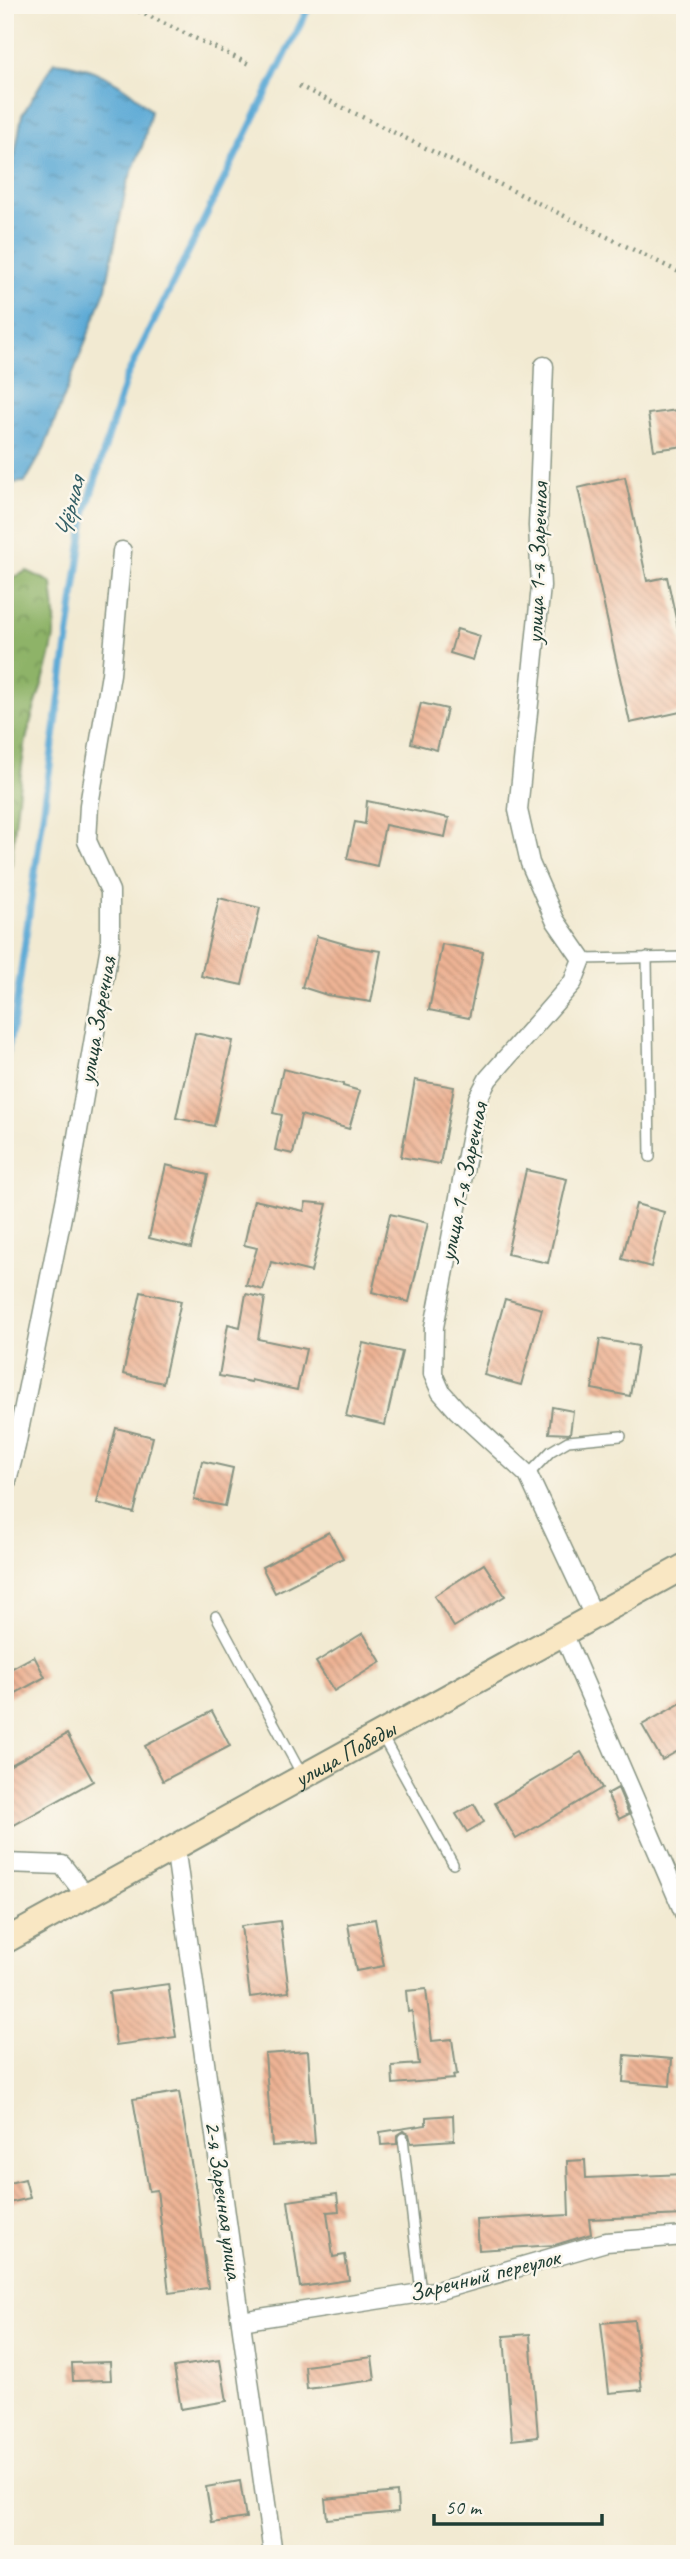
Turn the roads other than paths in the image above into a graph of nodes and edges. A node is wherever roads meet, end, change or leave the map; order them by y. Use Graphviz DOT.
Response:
graph roads {
  1 [pos="544,366"];
  2 [pos="122,551"];
  3 [pos="647,957"];
  4 [pos="685,957"];
  5 [pos="582,959"];
  6 [pos="650,1157"];
  7 [pos="621,1436"];
  8 [pos="528,1475"];
  9 [pos="5,1488"];
  10 [pos="685,1566"];
  11 [pos="216,1616"];
  12 [pos="594,1616"];
  13 [pos="563,1633"];
  14 [pos="381,1734"];
  15 [pos="303,1776"];
  16 [pos="175,1846"];
  17 [pos="5,1863"];
  18 [pos="453,1864"];
  19 [pos="86,1896"];
  20 [pos="685,1915"];
  21 [pos="5,1941"];
  22 [pos="403,2138"];
  23 [pos="685,2236"];
  24 [pos="421,2293"];
  25 [pos="241,2321"];
  26 [pos="273,2554"];
  1 -- 5 [label="street, улица 1-я Заречная"];
  2 -- 9 [label="street, улица Заречная"];
  3 -- 4 [label="lane"];
  3 -- 5 [label="lane"];
  3 -- 6 [label="lane"];
  5 -- 8 [label="street, улица 1-я Заречная"];
  7 -- 8 [label="lane"];
  8 -- 12 [label="street, улица 1-я Заречная"];
  10 -- 12 [label="street, улица Победы"];
  11 -- 15 [label="lane"];
  12 -- 13 [label="street, улица Победы"];
  13 -- 14 [label="street, улица Победы"];
  13 -- 20 [label="street"];
  14 -- 15 [label="street, улица Победы"];
  14 -- 18 [label="lane"];
  15 -- 16 [label="street, улица Победы"];
  16 -- 19 [label="street, улица Победы"];
  16 -- 25 [label="street, 2-я Заречная улица"];
  17 -- 19 [label="street"];
  19 -- 21 [label="street, улица Победы"];
  22 -- 24 [label="lane"];
  23 -- 24 [label="street, Заречный переулок"];
  24 -- 25 [label="street, Заречный переулок"];
  25 -- 26 [label="street, 2-я Заречная улица"];
}
